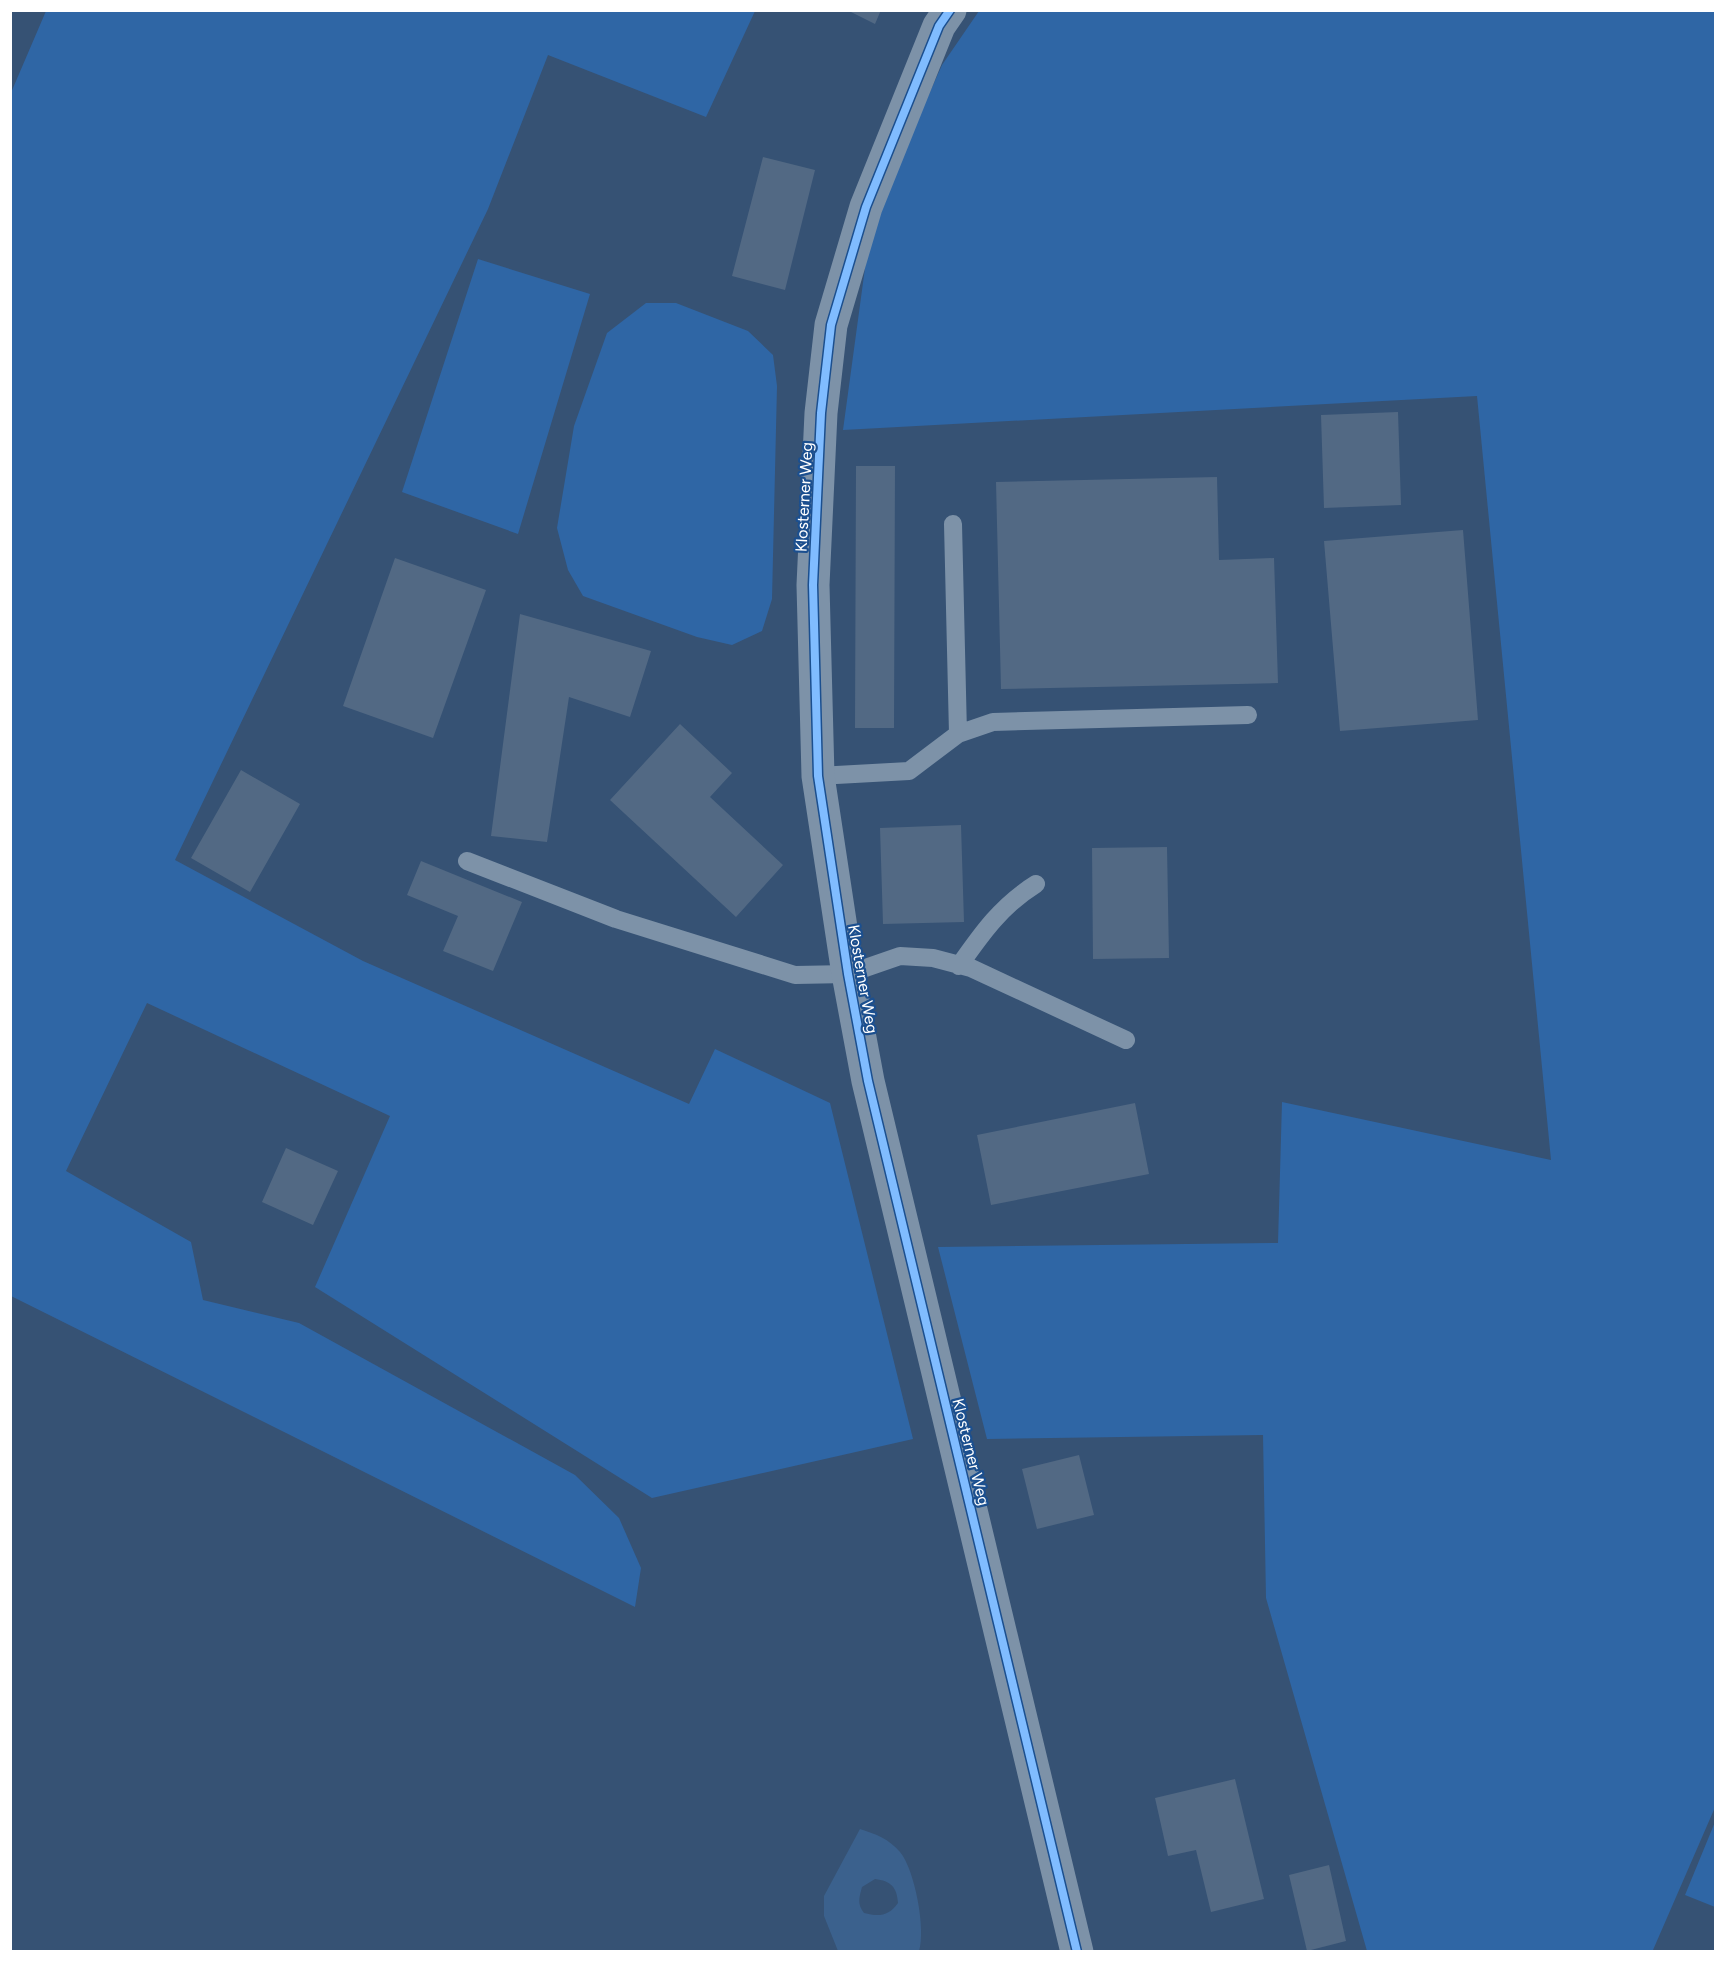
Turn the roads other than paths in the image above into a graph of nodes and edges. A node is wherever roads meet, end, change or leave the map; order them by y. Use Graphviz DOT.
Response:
graph roads {
  1 [pos="950,10"];
  2 [pos="953,524"];
  3 [pos="1248,715"];
  4 [pos="958,734"];
  5 [pos="818,776"];
  6 [pos="467,861"];
  7 [pos="1036,884"];
  8 [pos="959,966"];
  9 [pos="848,974"];
  10 [pos="1126,1040"];
  11 [pos="1077,1952"];
  1 -- 5 [label="street, Klosterner Weg"];
  2 -- 4 [label="lane"];
  3 -- 4 [label="lane"];
  4 -- 5 [label="lane"];
  5 -- 9 [label="street, Klosterner Weg"];
  6 -- 9 [label="lane"];
  7 -- 8 [label="lane"];
  8 -- 9 [label="lane"];
  8 -- 10 [label="lane"];
  9 -- 11 [label="street, Klosterner Weg"];
}
